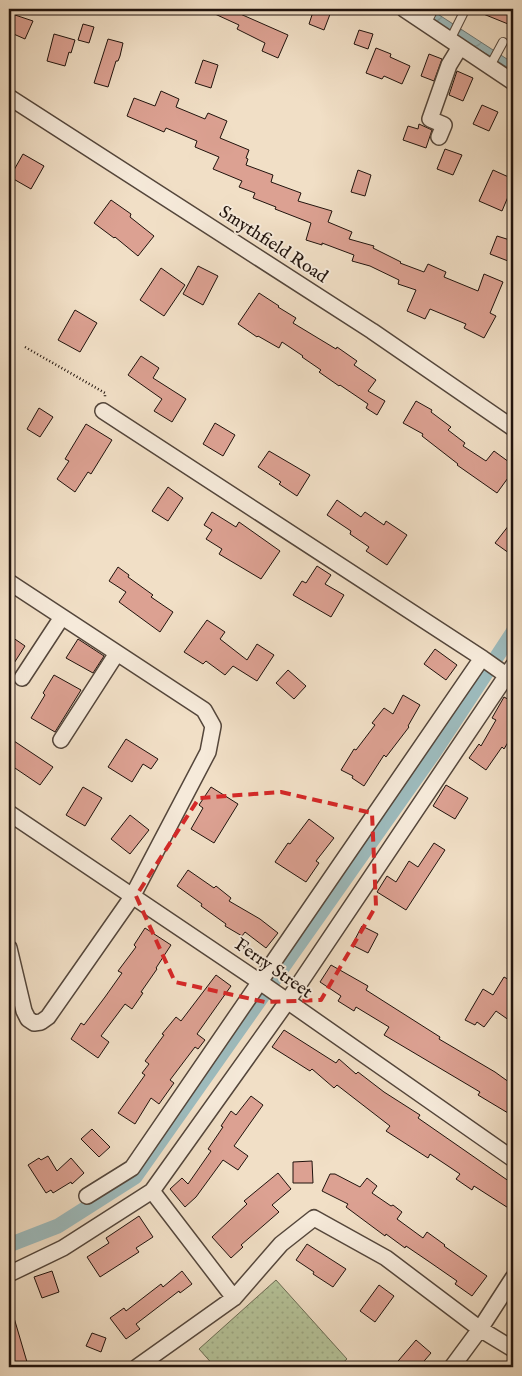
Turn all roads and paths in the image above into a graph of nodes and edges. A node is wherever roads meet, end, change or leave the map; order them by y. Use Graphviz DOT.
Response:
graph roads {
  1 [pos="404,9"];
  2 [pos="434,9"];
  3 [pos="463,14"];
  4 [pos="427,22"];
  5 [pos="454,40"];
  6 [pos="503,42"];
  7 [pos="491,64"];
  8 [pos="513,82"];
  9 [pos="9,97"];
  10 [pos="439,137"];
  11 [pos="25,347"];
  12 [pos="102,411"];
  13 [pos="513,428"];
  14 [pos="9,582"];
  15 [pos="62,617"];
  16 [pos="117,653"];
  17 [pos="482,658"];
  18 [pos="511,674"];
  19 [pos="22,678"];
  20 [pos="62,740"];
  21 [pos="9,813"];
  22 [pos="132,897"];
  23 [pos="9,948"];
  24 [pos="260,982"];
  25 [pos="287,1002"];
  26 [pos="513,1159"];
  27 [pos="152,1192"];
  28 [pos="87,1196"];
  29 [pos="9,1274"];
  30 [pos="513,1278"];
  31 [pos="234,1298"];
  32 [pos="480,1329"];
  33 [pos="513,1348"];
  34 [pos="137,1367"];
  35 [pos="452,1367"];
  1 -- 4 [label="street"];
  2 -- 4 [label="lane"];
  3 -- 5 [label="lane"];
  4 -- 5 [label="street"];
  5 -- 7 [label="street"];
  5 -- 10 [label="street"];
  6 -- 7 [label="lane"];
  7 -- 8 [label="street"];
  9 -- 13 [label="street, Smythfield Road"];
  11 -- 12 [label="path"];
  12 -- 17 [label="street"];
  14 -- 15 [label="street"];
  15 -- 16 [label="street"];
  15 -- 19 [label="street"];
  16 -- 20 [label="street"];
  16 -- 22 [label="street"];
  17 -- 18 [label="street"];
  17 -- 24 [label="street"];
  18 -- 25 [label="street"];
  21 -- 22 [label="street, Ferry Street"];
  22 -- 23 [label="street"];
  22 -- 24 [label="street, Ferry Street"];
  24 -- 25 [label="street, Ferry Street"];
  24 -- 28 [label="street"];
  25 -- 26 [label="street, Ferry Street"];
  25 -- 27 [label="street"];
  27 -- 29 [label="street"];
  27 -- 31 [label="street"];
  30 -- 32 [label="street"];
  31 -- 32 [label="street"];
  31 -- 34 [label="street"];
  32 -- 33 [label="street"];
  32 -- 35 [label="street"];
}
